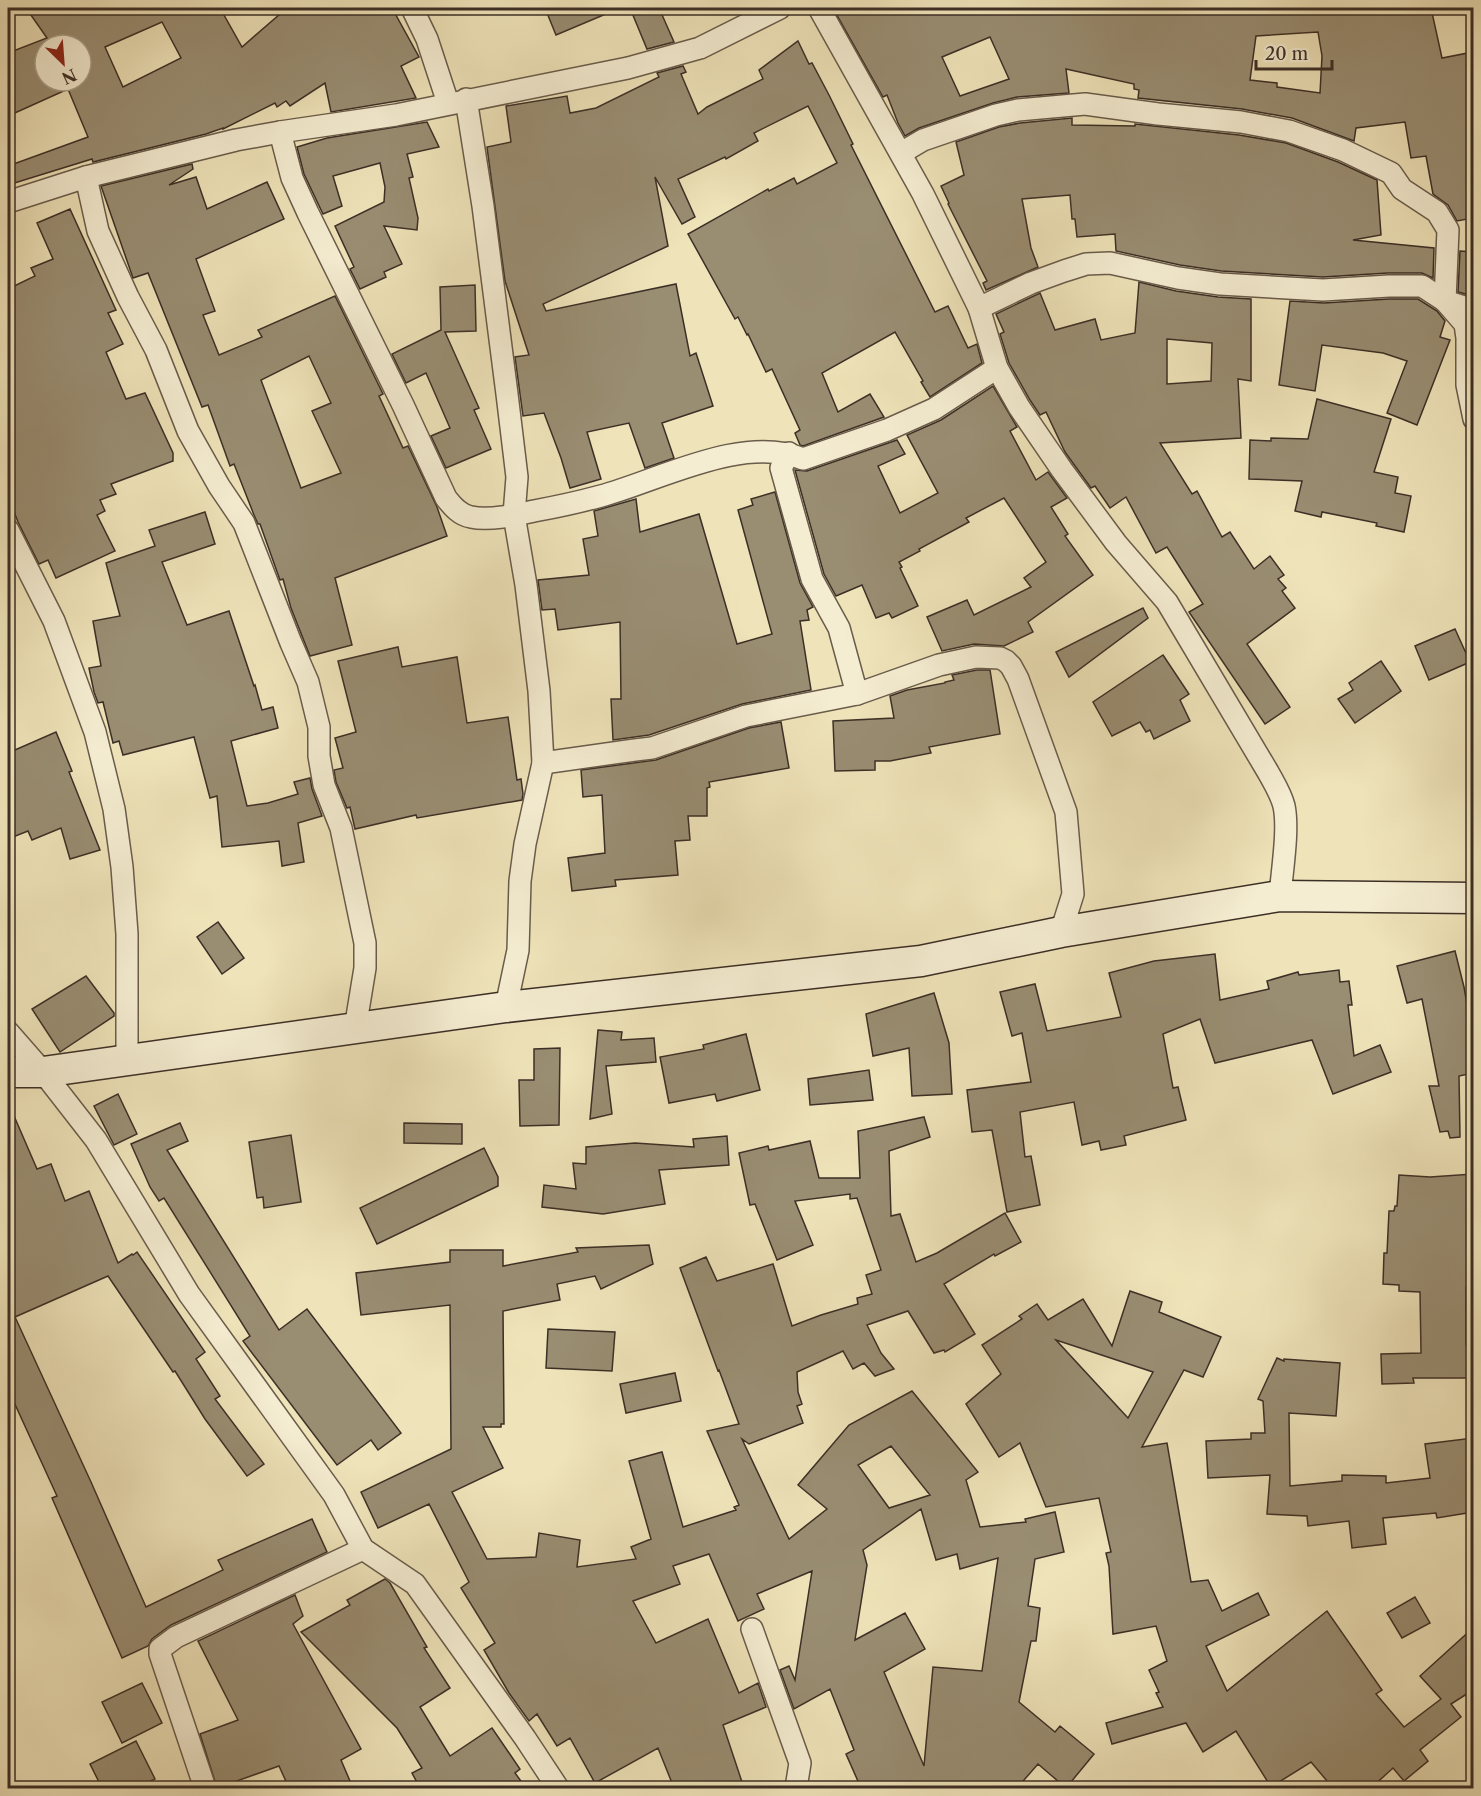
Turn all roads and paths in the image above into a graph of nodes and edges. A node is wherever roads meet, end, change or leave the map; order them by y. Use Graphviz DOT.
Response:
graph roads {
  1 [pos="412,8"];
  2 [pos="780,8"];
  3 [pos="819,8"];
  4 [pos="457,101"];
  5 [pos="280,132"];
  6 [pos="901,153"];
  7 [pos="86,177"];
  8 [pos="8,202"];
  9 [pos="1444,301"];
  10 [pos="979,308"];
  11 [pos="1473,310"];
  12 [pos="997,369"];
  13 [pos="1473,419"];
  14 [pos="789,453"];
  15 [pos="514,515"];
  16 [pos="8,530"];
  17 [pos="857,694"];
  18 [pos="543,763"];
  19 [pos="1280,896"];
  20 [pos="1473,898"];
  21 [pos="1061,932"];
  22 [pos="506,1007"];
  23 [pos="356,1029"];
  24 [pos="8,1032"];
  25 [pos="127,1059"];
  26 [pos="8,1072"];
  27 [pos="43,1072"];
  28 [pos="363,1549"];
  29 [pos="752,1629"];
  30 [pos="205,1788"];
  31 [pos="558,1788"];
  32 [pos="796,1788"];
  1 -- 4 [label="street"];
  2 -- 4 [label="street"];
  3 -- 6 [label="street"];
  4 -- 5 [label="street"];
  4 -- 15 [label="street"];
  5 -- 7 [label="street"];
  5 -- 15 [label="street"];
  6 -- 9 [label="street"];
  6 -- 10 [label="street"];
  7 -- 8 [label="street"];
  7 -- 23 [label="street"];
  9 -- 10 [label="street"];
  9 -- 11 [label="street"];
  9 -- 13 [label="street"];
  10 -- 12 [label="street"];
  12 -- 14 [label="street"];
  12 -- 19 [label="street"];
  14 -- 15 [label="street"];
  14 -- 17 [label="street"];
  15 -- 18 [label="street"];
  16 -- 25 [label="street"];
  17 -- 18 [label="street"];
  17 -- 21 [label="street"];
  18 -- 22 [label="street"];
  19 -- 20 [label="street"];
  19 -- 21 [label="street"];
  21 -- 22 [label="street"];
  22 -- 23 [label="street"];
  23 -- 25 [label="street"];
  24 -- 27 [label="street"];
  25 -- 27 [label="street"];
  26 -- 27 [label="street"];
  27 -- 28 [label="street"];
  28 -- 30 [label="street"];
  28 -- 31 [label="street"];
  29 -- 32 [label="street"];
}
